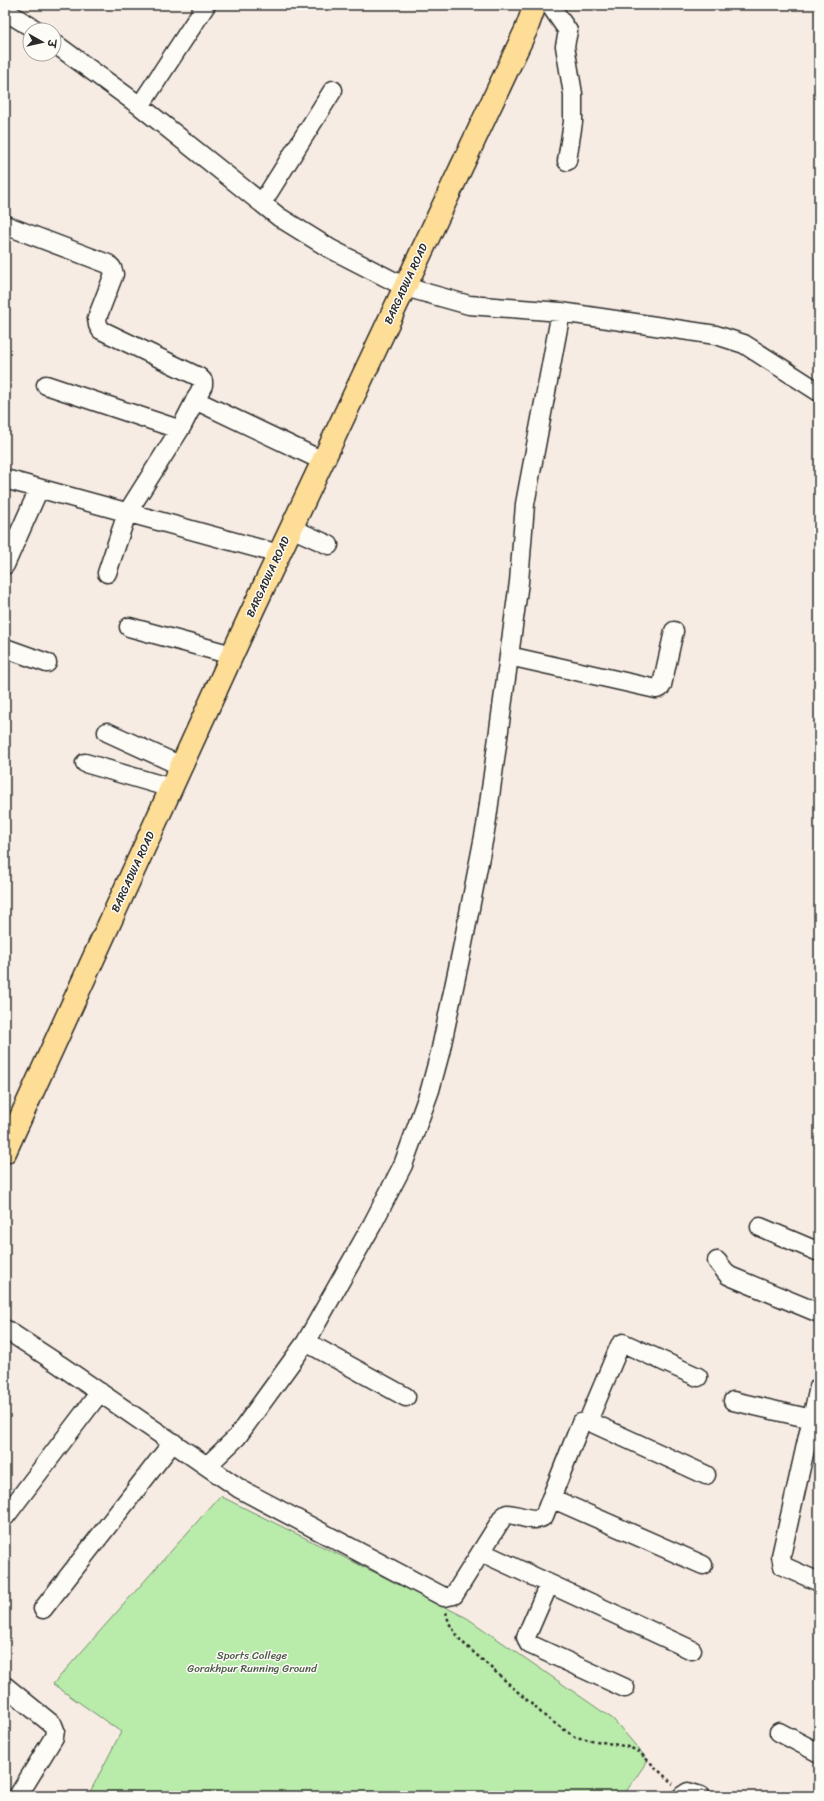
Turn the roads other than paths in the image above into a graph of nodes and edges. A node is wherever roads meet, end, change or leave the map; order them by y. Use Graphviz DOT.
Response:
graph roads {
  1 [pos="206,5"];
  2 [pos="541,6"];
  3 [pos="5,11"];
  4 [pos="23,22"];
  5 [pos="62,48"];
  6 [pos="333,90"];
  7 [pos="140,106"];
  8 [pos="568,161"];
  9 [pos="262,203"];
  10 [pos="5,225"];
  11 [pos="405,287"];
  12 [pos="560,312"];
  13 [pos="46,385"];
  14 [pos="819,392"];
  15 [pos="195,400"];
  16 [pos="182,426"];
  17 [pos="323,461"];
  18 [pos="5,480"];
  19 [pos="39,489"];
  20 [pos="127,512"];
  21 [pos="291,528"];
  22 [pos="329,545"];
  23 [pos="279,554"];
  24 [pos="5,565"];
  25 [pos="107,573"];
  26 [pos="130,626"];
  27 [pos="674,631"];
  28 [pos="5,648"];
  29 [pos="232,655"];
  30 [pos="509,656"];
  31 [pos="47,663"];
  32 [pos="107,732"];
  33 [pos="85,763"];
  34 [pos="181,766"];
  35 [pos="171,788"];
  36 [pos="5,1152"];
  37 [pos="760,1227"];
  38 [pos="819,1252"];
  39 [pos="717,1261"];
  40 [pos="819,1313"];
  41 [pos="5,1329"];
  42 [pos="306,1342"];
  43 [pos="698,1377"];
  44 [pos="819,1387"];
  45 [pos="100,1392"];
  46 [pos="406,1397"];
  47 [pos="733,1401"];
  48 [pos="812,1419"];
  49 [pos="588,1421"];
  50 [pos="173,1442"];
  51 [pos="207,1466"];
  52 [pos="706,1474"];
  53 [pos="551,1498"];
  54 [pos="5,1517"];
  55 [pos="480,1552"];
  56 [pos="704,1565"];
  57 [pos="819,1582"];
  58 [pos="549,1584"];
  59 [pos="43,1609"];
  60 [pos="692,1650"];
  61 [pos="5,1686"];
  62 [pos="626,1688"];
  63 [pos="779,1732"];
  64 [pos="819,1753"];
  65 [pos="18,1796"];
  1 -- 7 [label="street"];
  2 -- 8 [label="street"];
  2 -- 11 [label="main road, BARGADWA ROAD"];
  3 -- 4 [label="street"];
  5 -- 7 [label="street"];
  6 -- 9 [label="street"];
  7 -- 9 [label="street"];
  9 -- 11 [label="street"];
  10 -- 15 [label="street"];
  11 -- 12 [label="street"];
  11 -- 17 [label="main road, BARGADWA ROAD"];
  12 -- 14 [label="street"];
  12 -- 30 [label="street"];
  13 -- 16 [label="street"];
  15 -- 16 [label="street"];
  15 -- 17 [label="street"];
  16 -- 20 [label="street"];
  17 -- 21 [label="main road, BARGADWA ROAD"];
  18 -- 19 [label="street"];
  19 -- 20 [label="street"];
  19 -- 24 [label="street"];
  20 -- 23 [label="street"];
  20 -- 25 [label="street"];
  21 -- 22 [label="street"];
  21 -- 23 [label="main road, BARGADWA ROAD"];
  23 -- 29 [label="main road, BARGADWA ROAD"];
  26 -- 29 [label="street"];
  27 -- 30 [label="street"];
  28 -- 31 [label="street"];
  29 -- 34 [label="main road, BARGADWA ROAD"];
  30 -- 42 [label="street"];
  32 -- 34 [label="street"];
  33 -- 35 [label="street"];
  34 -- 35 [label="main road, BARGADWA ROAD"];
  35 -- 36 [label="main road, BARGADWA ROAD"];
  37 -- 38 [label="street"];
  39 -- 40 [label="street"];
  41 -- 45 [label="street"];
  42 -- 46 [label="street"];
  42 -- 51 [label="street"];
  43 -- 49 [label="street"];
  44 -- 48 [label="street"];
  45 -- 50 [label="street"];
  45 -- 54 [label="street"];
  47 -- 48 [label="street"];
  48 -- 57 [label="street"];
  49 -- 52 [label="street"];
  49 -- 53 [label="street"];
  50 -- 51 [label="street"];
  50 -- 59 [label="street"];
  51 -- 55 [label="street"];
  53 -- 55 [label="street"];
  53 -- 56 [label="street"];
  55 -- 58 [label="street"];
  58 -- 60 [label="street"];
  58 -- 62 [label="street"];
  61 -- 65 [label="street"];
  63 -- 64 [label="street"];
}
